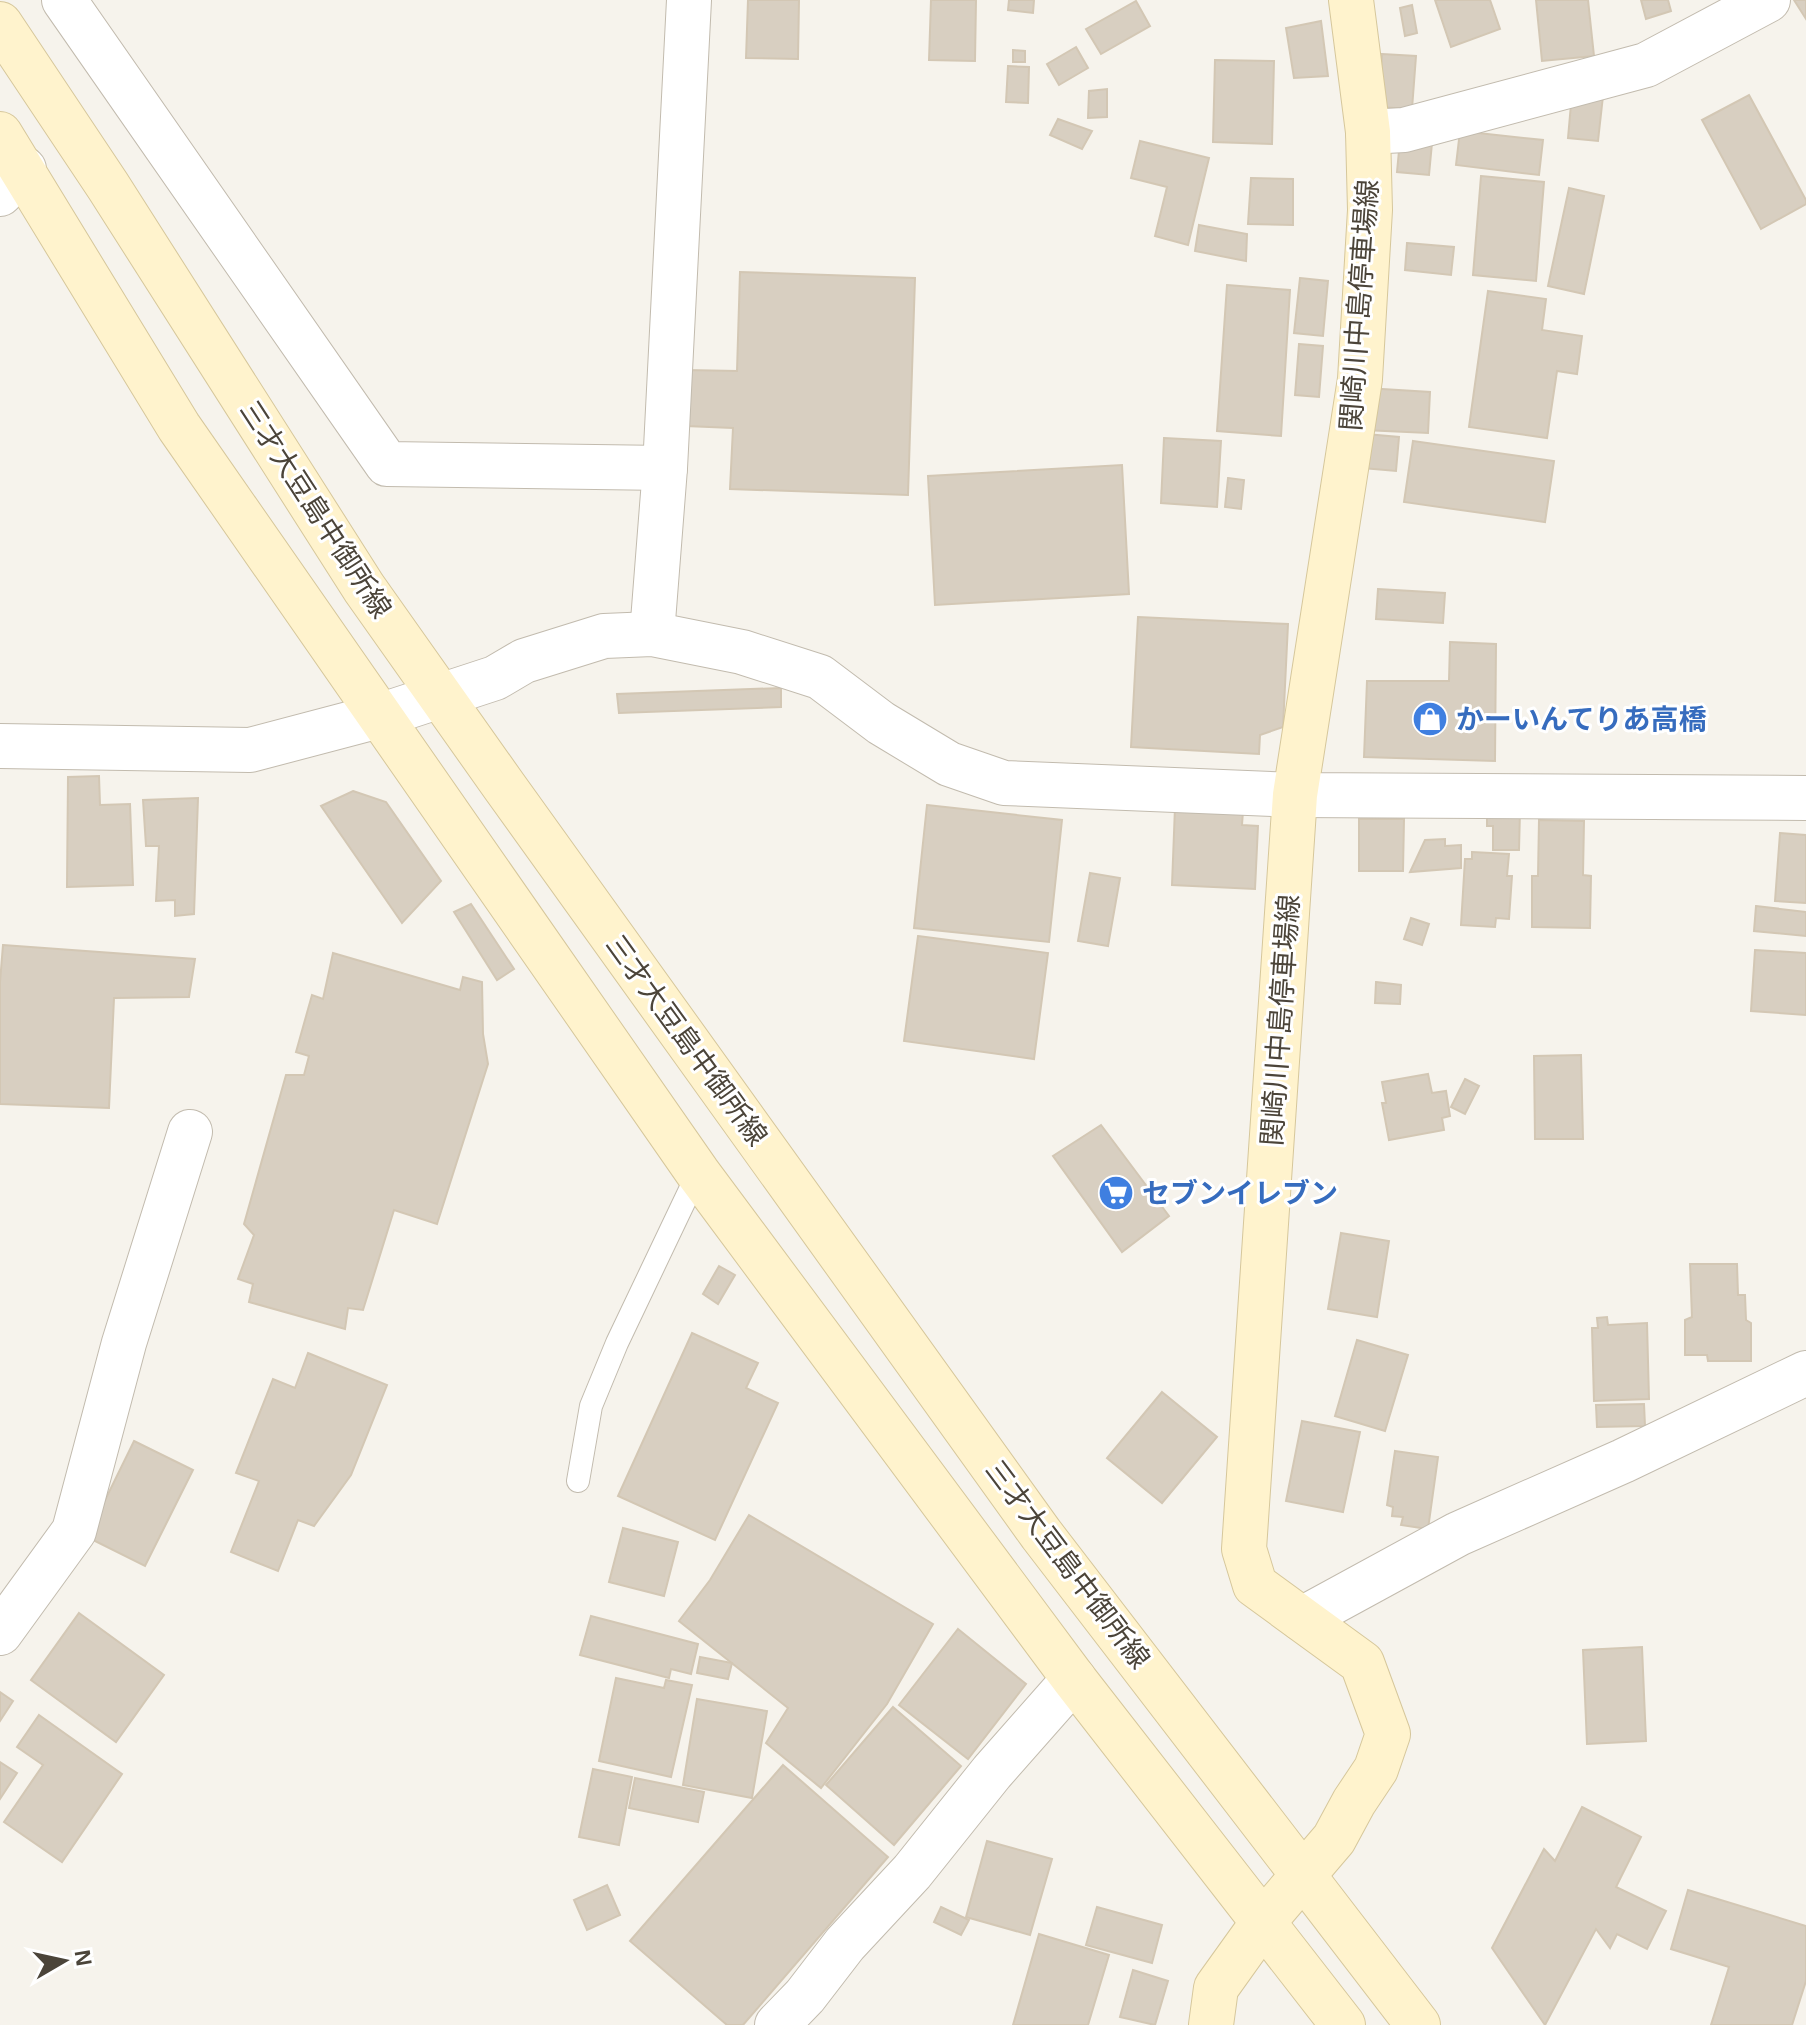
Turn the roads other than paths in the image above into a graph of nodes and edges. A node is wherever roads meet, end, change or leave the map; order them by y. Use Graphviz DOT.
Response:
graph roads {
  1 [pos="64,0"];
  2 [pos="689,0"];
  3 [pos="1351,0"];
  4 [pos="1768,0"];
  5 [pos="0,24"];
  6 [pos="1368,132"];
  7 [pos="8,165"];
  8 [pos="665,468"];
  9 [pos="652,634"];
  10 [pos="440,695"];
  11 [pos="379,716"];
  12 [pos="0,746"];
  13 [pos="1295,795"];
  14 [pos="1806,798"];
  15 [pos="190,1132"];
  16 [pos="698,1173"];
  17 [pos="1806,1373"];
  18 [pos="578,1481"];
  19 [pos="1302,1619"];
  20 [pos="0,1633"];
  21 [pos="1074,1679"];
  22 [pos="1303,1873"];
  23 [pos="1264,1921"];
  24 [pos="777,2025"];
  25 [pos="1211,2025"];
  26 [pos="1343,2025"];
  27 [pos="1418,2025"];
  1 -- 8 [label="street"];
  2 -- 8 [label="street"];
  3 -- 6 [label="main road, 関崎川中島停車場線"];
  4 -- 6 [label="street"];
  5 -- 10 [label="main road, 三才大豆島中御所線"];
  6 -- 13 [label="main road, 関崎川中島停車場線"];
  7 -- 11 [label="main road"];
  8 -- 9 [label="street"];
  9 -- 10 [label="street"];
  9 -- 13 [label="street"];
  10 -- 11 [label="street"];
  10 -- 22 [label="main road, 三才大豆島中御所線"];
  11 -- 12 [label="street"];
  11 -- 16 [label="main road"];
  13 -- 14 [label="street"];
  13 -- 19 [label="main road, 関崎川中島停車場線"];
  15 -- 20 [label="street"];
  16 -- 18 [label="lane"];
  16 -- 21 [label="main road"];
  17 -- 19 [label="street"];
  19 -- 22 [label="main road, 関崎川中島停車場線"];
  21 -- 23 [label="main road"];
  21 -- 24 [label="street"];
  22 -- 23 [label="main road, 関崎川中島停車場線"];
  22 -- 27 [label="main road, 三才大豆島中御所線"];
  23 -- 25 [label="main road, 関崎川中島停車場線"];
  23 -- 26 [label="main road"];
}
